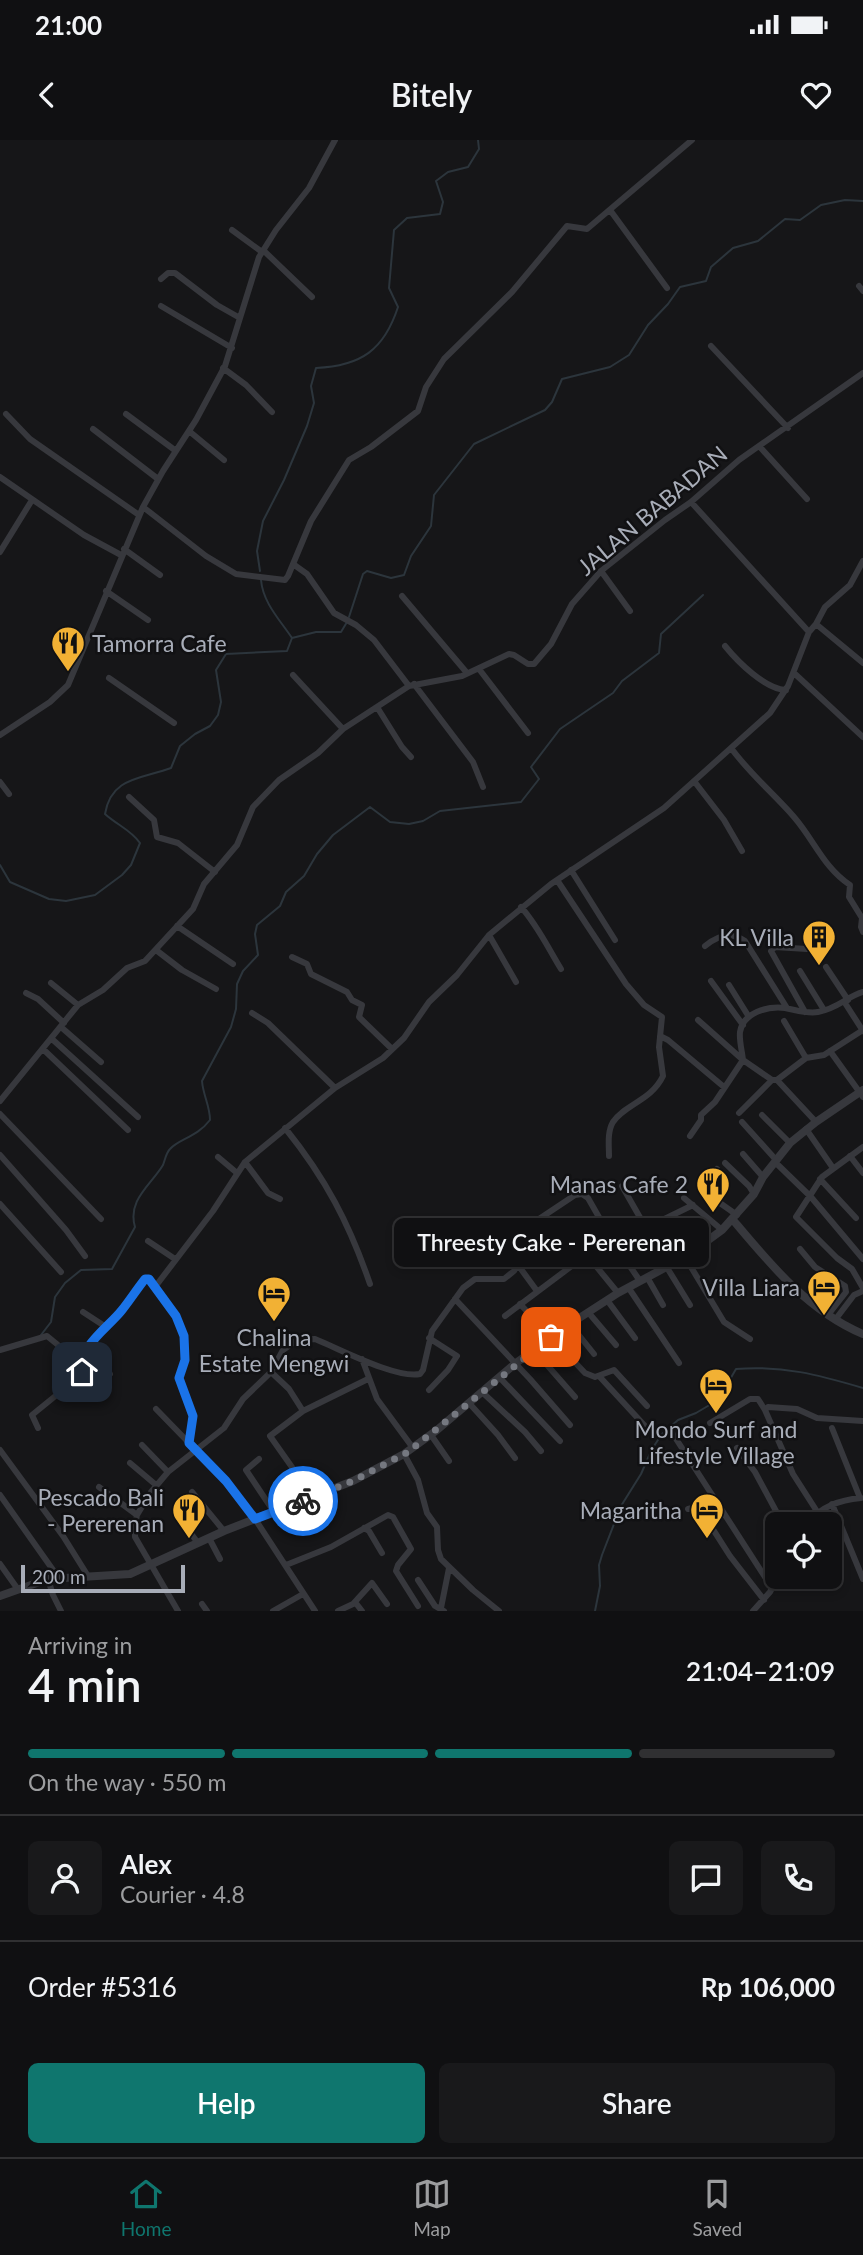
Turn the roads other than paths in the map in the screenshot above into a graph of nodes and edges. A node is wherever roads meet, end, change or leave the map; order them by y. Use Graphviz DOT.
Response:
graph roads {
  1 [pos="335,140"];
  2 [pos="692,140"];
  3 [pos="610,210"];
  4 [pos="232,230"];
  5 [pos="263,251"];
  6 [pos="161,279"];
  7 [pos="667,288"];
  8 [pos="312,297"];
  9 [pos="161,306"];
  10 [pos="240,318"];
  11 [pos="711,346"];
  12 [pos="232,348"];
  13 [pos="223,369"];
  14 [pos="863,373"];
  15 [pos="272,412"];
  16 [pos="6,414"];
  17 [pos="127,414"];
  18 [pos="788,428"];
  19 [pos="93,429"];
  20 [pos="189,431"];
  21 [pos="759,446"];
  22 [pos="176,451"];
  23 [pos="224,460"];
  24 [pos="0,477"];
  25 [pos="158,479"];
  26 [pos="807,499"];
  27 [pos="32,500"];
  28 [pos="691,502"];
  29 [pos="143,507"];
  30 [pos="139,515"];
  31 [pos="0,552"];
  32 [pos="123,552"];
  33 [pos="863,561"];
  34 [pos="293,564"];
  35 [pos="601,571"];
  36 [pos="160,575"];
  37 [pos="106,591"];
  38 [pos="402,596"];
  39 [pos="630,611"];
  40 [pos="148,620"];
  41 [pos="816,624"];
  42 [pos="808,632"];
  43 [pos="725,646"];
  44 [pos="863,663"];
  45 [pos="479,669"];
  46 [pos="467,673"];
  47 [pos="794,673"];
  48 [pos="293,674"];
  49 [pos="109,678"];
  50 [pos="411,685"];
  51 [pos="786,690"];
  52 [pos="377,707"];
  53 [pos="174,723"];
  54 [pos="343,729"];
  55 [pos="528,733"];
  56 [pos="0,735"];
  57 [pos="863,737"];
  58 [pos="731,748"];
  59 [pos="411,757"];
  60 [pos="694,781"];
  61 [pos="0,782"];
  62 [pos="483,787"];
  63 [pos="9,794"];
  64 [pos="129,797"];
  65 [pos="742,851"];
  66 [pos="571,870"];
  67 [pos="215,872"];
  68 [pos="557,880"];
  69 [pos="522,907"];
  70 [pos="177,926"];
  71 [pos="863,932"];
  72 [pos="489,935"];
  73 [pos="615,940"];
  74 [pos="705,946"];
  75 [pos="807,949"];
  76 [pos="156,950"];
  77 [pos="292,957"];
  78 [pos="233,964"];
  79 [pos="827,967"];
  80 [pos="561,969"];
  81 [pos="800,971"];
  82 [pos="711,981"];
  83 [pos="516,982"];
  84 [pos="51,984"];
  85 [pos="729,985"];
  86 [pos="216,989"];
  87 [pos="863,992"];
  88 [pos="26,993"];
  89 [pos="846,1002"];
  90 [pos="78,1005"];
  91 [pos="787,1008"];
  92 [pos="824,1010"];
  93 [pos="805,1012"];
  94 [pos="252,1013"];
  95 [pos="749,1017"];
  96 [pos="698,1020"];
  97 [pos="784,1021"];
  98 [pos="62,1025"];
  99 [pos="743,1025"];
  100 [pos="863,1031"];
  101 [pos="660,1036"];
  102 [pos="52,1039"];
  103 [pos="44,1049"];
  104 [pos="393,1049"];
  105 [pos="830,1051"];
  106 [pos="806,1058"];
  107 [pos="743,1060"];
  108 [pos="101,1062"];
  109 [pos="775,1080"];
  110 [pos="724,1087"];
  111 [pos="335,1088"];
  112 [pos="862,1093"];
  113 [pos="0,1101"];
  114 [pos="739,1113"];
  115 [pos="0,1114"];
  116 [pos="762,1115"];
  117 [pos="138,1117"];
  118 [pos="741,1122"];
  119 [pos="816,1122"];
  120 [pos="285,1128"];
  121 [pos="806,1129"];
  122 [pos="128,1130"];
  123 [pos="690,1136"];
  124 [pos="790,1143"];
  125 [pos="863,1147"];
  126 [pos="743,1154"];
  127 [pos="0,1155"];
  128 [pos="609,1156"];
  129 [pos="850,1156"];
  130 [pos="218,1157"];
  131 [pos="245,1162"];
  132 [pos="776,1162"];
  133 [pos="725,1163"];
  134 [pos="833,1168"];
  135 [pos="716,1169"];
  136 [pos="237,1173"];
  137 [pos="863,1173"];
  138 [pos="764,1177"];
  139 [pos="820,1179"];
  140 [pos="622,1185"];
  141 [pos="754,1194"];
  142 [pos="811,1197"];
  143 [pos="684,1198"];
  144 [pos="279,1199"];
  145 [pos="0,1204"];
  146 [pos="693,1205"];
  147 [pos="735,1218"];
  148 [pos="856,1218"];
  149 [pos="101,1219"];
  150 [pos="646,1228"];
  151 [pos="722,1230"];
  152 [pos="612,1240"];
  153 [pos="148,1241"];
  154 [pos="617,1247"];
  155 [pos="800,1250"];
  156 [pos="587,1255"];
  157 [pos="85,1256"];
  158 [pos="684,1257"];
  159 [pos="175,1259"];
  160 [pos="863,1259"];
  161 [pos="518,1265"];
  162 [pos="666,1266"];
  163 [pos="61,1272"];
  164 [pos="643,1279"];
  165 [pos="370,1284"];
  166 [pos="155,1287"];
  167 [pos="628,1287"];
  168 [pos="863,1290"];
  169 [pos="537,1291"];
  170 [pos="618,1293"];
  171 [pos="455,1299"];
  172 [pos="607,1300"];
  173 [pos="520,1304"];
  174 [pos="663,1305"];
  175 [pos="690,1305"];
  176 [pos="83,1312"];
  177 [pos="588,1312"];
  178 [pos="505,1316"];
  179 [pos="831,1317"];
  180 [pos="570,1324"];
  181 [pos="106,1327"];
  182 [pos="863,1334"];
  183 [pos="551,1337"];
  184 [pos="429,1338"];
  185 [pos="635,1338"];
  186 [pos="750,1339"];
  187 [pos="91,1342"];
  188 [pos="616,1345"];
  189 [pos="0,1350"];
  190 [pos="534,1350"];
  191 [pos="594,1354"];
  192 [pos="362,1359"];
  193 [pos="80,1363"];
  194 [pos="516,1363"];
  195 [pos="679,1363"];
  196 [pos="82,1372"];
  197 [pos="271,1372"];
  198 [pos="110,1374"];
  199 [pos="599,1376"];
  200 [pos="500,1378"];
  201 [pos="368,1379"];
  202 [pos="429,1390"];
  203 [pos="482,1392"];
  204 [pos="98,1394"];
  205 [pos="575,1397"];
  206 [pos="468,1403"];
  207 [pos="647,1406"];
  208 [pos="156,1409"];
  209 [pos="765,1410"];
  210 [pos="303,1411"];
  211 [pos="863,1421"];
  212 [pos="710,1423"];
  213 [pos="570,1425"];
  214 [pos="645,1426"];
  215 [pos="38,1428"];
  216 [pos="832,1428"];
  217 [pos="671,1431"];
  218 [pos="431,1435"];
  219 [pos="561,1441"];
  220 [pos="189,1443"];
  221 [pos="142,1445"];
  222 [pos="413,1448"];
  223 [pos="737,1448"];
  224 [pos="0,1450"];
  225 [pos="197,1450"];
  226 [pos="541,1451"];
  227 [pos="404,1454"];
  228 [pos="515,1458"];
  229 [pos="259,1460"];
  230 [pos="449,1461"];
  231 [pos="130,1463"];
  232 [pos="168,1472"];
  233 [pos="156,1485"];
  234 [pos="99,1487"];
  235 [pos="192,1492"];
  236 [pos="0,1495"];
  237 [pos="313,1497"];
  238 [pos="861,1498"];
  239 [pos="832,1504"];
  240 [pos="688,1509"];
  241 [pos="175,1512"];
  242 [pos="274,1512"];
  243 [pos="777,1512"];
  244 [pos="817,1512"];
  245 [pos="820,1512"];
  246 [pos="137,1515"];
  247 [pos="255,1519"];
  248 [pos="364,1528"];
  249 [pos="224,1531"];
  250 [pos="209,1538"];
  251 [pos="198,1543"];
  252 [pos="382,1553"];
  253 [pos="220,1559"];
  254 [pos="0,1564"];
  255 [pos="286,1565"];
  256 [pos="151,1566"];
  257 [pos="449,1569"];
  258 [pos="88,1576"];
  259 [pos="58,1577"];
  260 [pos="765,1577"];
  261 [pos="48,1579"];
  262 [pos="863,1579"];
  263 [pos="418,1580"];
  264 [pos="17,1588"];
  265 [pos="771,1589"];
  266 [pos="303,1594"];
  267 [pos="0,1596"];
  268 [pos="764,1600"];
  269 [pos="355,1602"];
  270 [pos="202,1604"];
  271 [pos="387,1604"];
  272 [pos="418,1606"];
  273 [pos="443,1609"];
  274 [pos="174,1610"];
  275 [pos="342,1610"];
  276 [pos="61,1611"];
  277 [pos="207,1611"];
  278 [pos="273,1611"];
  279 [pos="315,1611"];
  280 [pos="362,1611"];
  281 [pos="499,1611"];
  282 [pos="753,1611"];
  1 -- 5 [label="street"];
  2 -- 3 [label="street"];
  3 -- 7 [label="street"];
  3 -- 34 [label="street"];
  4 -- 5 [label="street"];
  5 -- 8 [label="street"];
  5 -- 10 [label="street"];
  6 -- 10 [label="street"];
  9 -- 12 [label="street"];
  10 -- 12 [label="street"];
  11 -- 18 [label="street"];
  12 -- 13 [label="street"];
  13 -- 15 [label="street"];
  13 -- 20 [label="street"];
  14 -- 18 [label="street, JALAN BABADAN"];
  16 -- 30 [label="street"];
  17 -- 22 [label="street"];
  18 -- 21 [label="street, JALAN BABADAN"];
  19 -- 25 [label="street"];
  20 -- 22 [label="street"];
  20 -- 23 [label="street"];
  21 -- 26 [label="street"];
  21 -- 28 [label="street, JALAN BABADAN"];
  22 -- 25 [label="street"];
  24 -- 27 [label="street"];
  25 -- 29 [label="street"];
  27 -- 31 [label="street"];
  27 -- 32 [label="street"];
  28 -- 35 [label="street, JALAN BABADAN"];
  28 -- 42 [label="street"];
  29 -- 30 [label="street"];
  29 -- 34 [label="street"];
  30 -- 32 [label="street"];
  32 -- 36 [label="street"];
  32 -- 37 [label="street"];
  33 -- 41 [label="street"];
  34 -- 50 [label="street"];
  35 -- 39 [label="street"];
  35 -- 45 [label="street, JALAN BABADAN"];
  37 -- 40 [label="street"];
  37 -- 56 [label="street"];
  38 -- 46 [label="street"];
  41 -- 42 [label="street"];
  41 -- 44 [label="street"];
  42 -- 47 [label="street"];
  43 -- 51 [label="street"];
  45 -- 46 [label="street, JALAN BABADAN"];
  45 -- 55 [label="street"];
  46 -- 50 [label="street, JALAN BABADAN"];
  47 -- 51 [label="street"];
  47 -- 57 [label="street"];
  48 -- 54 [label="street"];
  49 -- 53 [label="street"];
  50 -- 52 [label="street, JALAN BABADAN"];
  50 -- 62 [label="street"];
  51 -- 58 [label="street"];
  52 -- 54 [label="street, JALAN BABADAN"];
  52 -- 59 [label="street"];
  54 -- 67 [label="street, JALAN BABADAN"];
  58 -- 60 [label="street"];
  58 -- 71 [label="street"];
  60 -- 65 [label="street"];
  60 -- 66 [label="street"];
  61 -- 63 [label="street"];
  64 -- 67 [label="street"];
  66 -- 68 [label="street"];
  66 -- 73 [label="street"];
  67 -- 70 [label="street, JALAN BABADAN"];
  68 -- 69 [label="street"];
  68 -- 101 [label="street"];
  69 -- 72 [label="street"];
  69 -- 80 [label="street"];
  70 -- 76 [label="street, JALAN BABADAN"];
  70 -- 78 [label="street"];
  72 -- 83 [label="street"];
  72 -- 104 [label="street"];
  74 -- 91 [label="street"];
  75 -- 93 [label="street"];
  76 -- 86 [label="street"];
  76 -- 90 [label="street, JALAN BABADAN"];
  77 -- 104 [label="street"];
  79 -- 89 [label="street"];
  81 -- 92 [label="street"];
  82 -- 99 [label="street"];
  84 -- 90 [label="street"];
  85 -- 95 [label="street"];
  87 -- 89 [label="street"];
  88 -- 98 [label="street"];
  89 -- 92 [label="street"];
  89 -- 100 [label="street"];
  90 -- 98 [label="street, JALAN BABADAN"];
  91 -- 93 [label="street"];
  91 -- 95 [label="street"];
  92 -- 93 [label="street"];
  94 -- 111 [label="street"];
  95 -- 99 [label="street"];
  96 -- 107 [label="street"];
  97 -- 106 [label="street"];
  98 -- 102 [label="street, JALAN BABADAN"];
  98 -- 108 [label="street"];
  99 -- 107 [label="street"];
  100 -- 105 [label="street"];
  101 -- 110 [label="street"];
  101 -- 128 [label="street"];
  102 -- 103 [label="street, JALAN BABADAN"];
  102 -- 117 [label="street"];
  103 -- 113 [label="street, JALAN BABADAN"];
  103 -- 122 [label="street"];
  104 -- 111 [label="street"];
  105 -- 106 [label="street"];
  105 -- 112 [label="street"];
  106 -- 109 [label="street"];
  107 -- 109 [label="street"];
  107 -- 110 [label="street"];
  109 -- 114 [label="street"];
  109 -- 119 [label="street"];
  110 -- 123 [label="street"];
  111 -- 120 [label="street"];
  112 -- 119 [label="street"];
  115 -- 149 [label="street"];
  116 -- 124 [label="street"];
  118 -- 132 [label="street"];
  119 -- 121 [label="street"];
  120 -- 131 [label="street"];
  120 -- 165 [label="street"];
  121 -- 124 [label="street"];
  121 -- 134 [label="street"];
  124 -- 132 [label="street"];
  125 -- 129 [label="street"];
  126 -- 138 [label="street"];
  127 -- 157 [label="street"];
  129 -- 134 [label="street"];
  129 -- 137 [label="street"];
  130 -- 136 [label="street"];
  131 -- 136 [label="street"];
  131 -- 144 [label="street"];
  132 -- 138 [label="street"];
  132 -- 142 [label="street"];
  133 -- 141 [label="street"];
  134 -- 139 [label="street"];
  135 -- 147 [label="street"];
  136 -- 159 [label="street"];
  138 -- 141 [label="street"];
  139 -- 142 [label="street"];
  139 -- 148 [label="street"];
  140 -- 150 [label="street"];
  141 -- 147 [label="street"];
  142 -- 160 [label="street"];
  142 -- 168 [label="street"];
  143 -- 146 [label="street"];
  145 -- 163 [label="street"];
  146 -- 150 [label="street"];
  146 -- 151 [label="street"];
  147 -- 151 [label="street"];
  147 -- 179 [label="street"];
  150 -- 154 [label="street"];
  151 -- 158 [label="street"];
  152 -- 154 [label="street"];
  152 -- 156 [label="street"];
  152 -- 161 [label="street"];
  153 -- 159 [label="street"];
  154 -- 164 [label="street"];
  155 -- 179 [label="street"];
  156 -- 169 [label="street"];
  156 -- 170 [label="street"];
  158 -- 162 [label="street"];
  158 -- 186 [label="street"];
  159 -- 166 [label="street"];
  161 -- 169 [label="street"];
  161 -- 171 [label="street"];
  162 -- 164 [label="street"];
  162 -- 175 [label="street"];
  164 -- 167 [label="street"];
  164 -- 174 [label="street"];
  166 -- 181 [label="street"];
  166 -- 220 [label="street"];
  167 -- 170 [label="street"];
  167 -- 195 [label="street"];
  168 -- 179 [label="street"];
  169 -- 173 [label="street"];
  170 -- 172 [label="street"];
  171 -- 184 [label="street"];
  171 -- 194 [label="street"];
  172 -- 177 [label="street"];
  172 -- 185 [label="street"];
  173 -- 178 [label="street"];
  173 -- 183 [label="street"];
  176 -- 181 [label="street"];
  177 -- 180 [label="street"];
  177 -- 188 [label="street"];
  179 -- 182 [label="street"];
  180 -- 183 [label="street"];
  180 -- 191 [label="street"];
  181 -- 187 [label="street"];
  183 -- 190 [label="street"];
  183 -- 199 [label="street"];
  184 -- 192 [label="street"];
  184 -- 202 [label="street"];
  187 -- 193 [label="street"];
  187 -- 198 [label="street"];
  189 -- 193 [label="street"];
  190 -- 194 [label="street"];
  190 -- 205 [label="street"];
  192 -- 197 [label="street"];
  192 -- 201 [label="street"];
  193 -- 196 [label="street"];
  194 -- 200 [label="street"];
  194 -- 213 [label="street"];
  196 -- 204 [label="street"];
  196 -- 215 [label="street"];
  197 -- 210 [label="street"];
  197 -- 225 [label="street"];
  199 -- 207 [label="street"];
  199 -- 214 [label="street"];
  200 -- 203 [label="street"];
  200 -- 219 [label="street"];
  201 -- 210 [label="street"];
  201 -- 222 [label="street"];
  203 -- 206 [label="street"];
  203 -- 226 [label="street"];
  206 -- 218 [label="street"];
  206 -- 228 [label="street"];
  208 -- 220 [label="street"];
  209 -- 211 [label="street"];
  209 -- 212 [label="street"];
  209 -- 244 [label="street"];
  210 -- 237 [label="street"];
  216 -- 238 [label="street"];
  217 -- 260 [label="street"];
  218 -- 222 [label="street"];
  218 -- 230 [label="street"];
  220 -- 225 [label="street"];
  221 -- 232 [label="street"];
  222 -- 227 [label="street"];
  223 -- 243 [label="street"];
  224 -- 258 [label="street"];
  225 -- 232 [label="street"];
  225 -- 247 [label="street"];
  227 -- 237 [label="street"];
  227 -- 257 [label="street"];
  229 -- 242 [label="street"];
  231 -- 233 [label="street"];
  232 -- 233 [label="street"];
  233 -- 246 [label="street"];
  234 -- 246 [label="street"];
  235 -- 249 [label="street"];
  236 -- 259 [label="street"];
  237 -- 242 [label="street"];
  238 -- 239 [label="street"];
  239 -- 245 [label="street"];
  239 -- 262 [label="street"];
  240 -- 268 [label="street"];
  241 -- 251 [label="street"];
  242 -- 247 [label="street"];
  246 -- 256 [label="street"];
  247 -- 249 [label="street"];
  247 -- 255 [label="street"];
  248 -- 252 [label="street"];
  248 -- 255 [label="street"];
  248 -- 272 [label="street"];
  249 -- 250 [label="street"];
  250 -- 251 [label="street"];
  250 -- 253 [label="street"];
  251 -- 256 [label="street"];
  254 -- 264 [label="street"];
  255 -- 266 [label="street"];
  256 -- 258 [label="street"];
  256 -- 274 [label="street"];
  257 -- 273 [label="street"];
  257 -- 281 [label="street"];
  258 -- 259 [label="street"];
  259 -- 261 [label="street"];
  261 -- 264 [label="street"];
  261 -- 276 [label="street"];
  263 -- 273 [label="street"];
  264 -- 267 [label="street"];
  265 -- 268 [label="street"];
  266 -- 278 [label="street"];
  266 -- 279 [label="street"];
  268 -- 282 [label="street"];
  269 -- 271 [label="street"];
  269 -- 275 [label="street"];
  269 -- 280 [label="street"];
  270 -- 277 [label="street"];
}
